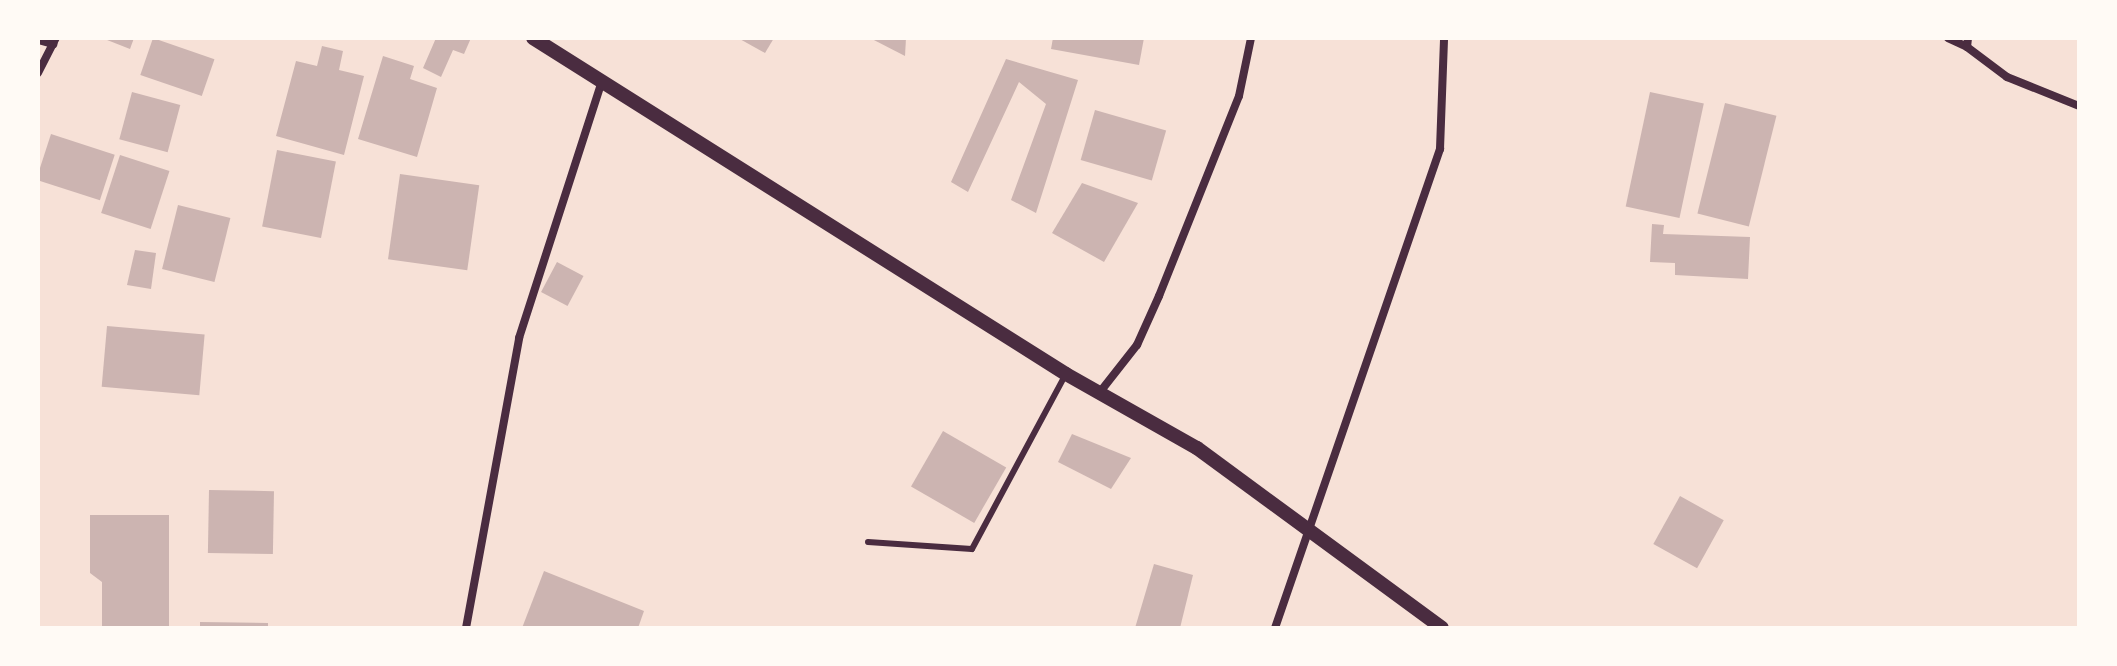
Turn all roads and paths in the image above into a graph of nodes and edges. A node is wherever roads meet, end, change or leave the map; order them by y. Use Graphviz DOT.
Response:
graph roads {
  1 [pos="533,38"];
  2 [pos="1251,38"];
  3 [pos="1444,38"];
  4 [pos="1948,38"];
  5 [pos="38,40"];
  6 [pos="55,41"];
  7 [pos="1968,42"];
  8 [pos="38,73"];
  9 [pos="603,80"];
  10 [pos="2079,106"];
  11 [pos="1066,374"];
  12 [pos="1100,392"];
  13 [pos="1306,527"];
  14 [pos="868,542"];
  15 [pos="466,628"];
  16 [pos="1275,628"];
  17 [pos="1442,628"];
  1 -- 9 [label="street"];
  2 -- 12 [label="street"];
  3 -- 13 [label="street"];
  4 -- 7 [label="street"];
  5 -- 6 [label="street"];
  6 -- 8 [label="street"];
  7 -- 10 [label="street"];
  9 -- 11 [label="street"];
  9 -- 15 [label="street"];
  11 -- 12 [label="street"];
  11 -- 14 [label="lane"];
  12 -- 13 [label="street"];
  13 -- 16 [label="street"];
  13 -- 17 [label="street"];
}
